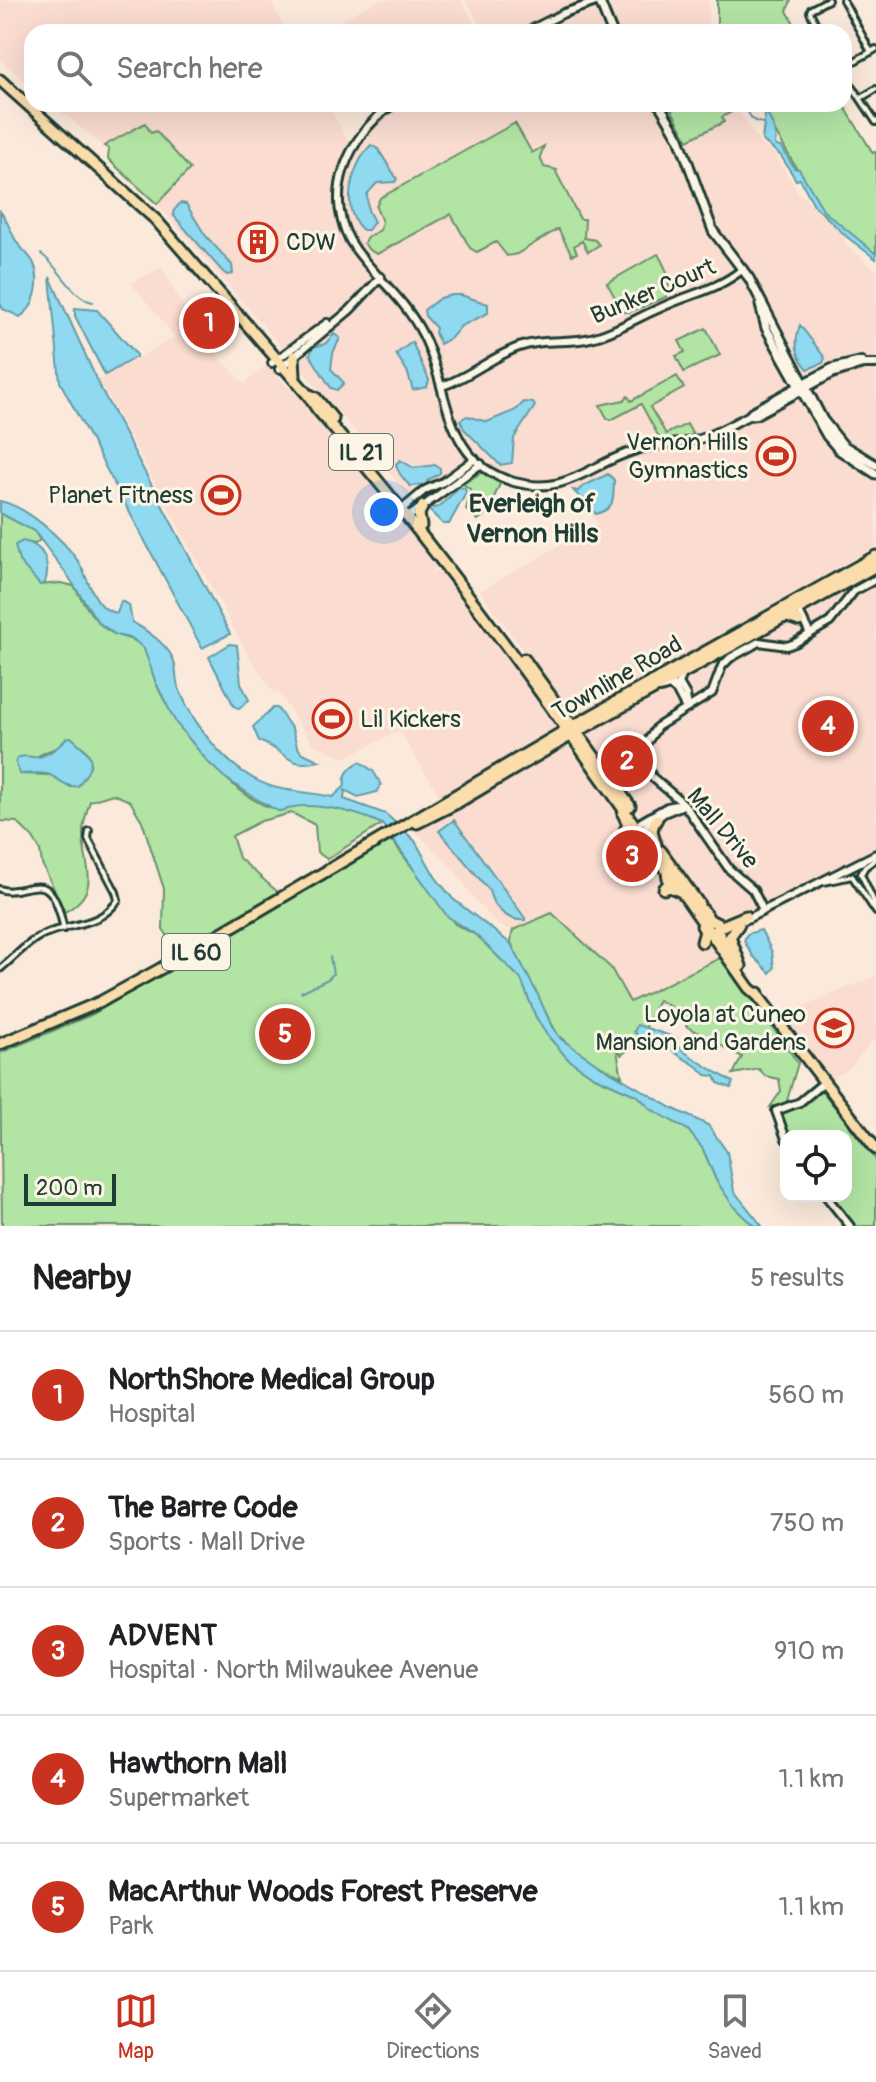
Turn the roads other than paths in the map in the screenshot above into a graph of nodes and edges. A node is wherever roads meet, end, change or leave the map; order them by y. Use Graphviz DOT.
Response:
graph roads {
  1 [pos="599,0"];
  2 [pos="828,0"];
  3 [pos="843,0"];
  4 [pos="542,24"];
  5 [pos="609,24"];
  6 [pos="816,24"];
  7 [pos="874,50"];
  8 [pos="852,62"];
  9 [pos="0,80"];
  10 [pos="852,86"];
  11 [pos="876,89"];
  12 [pos="860,98"];
  13 [pos="24,102"];
  14 [pos="36,112"];
  15 [pos="383,112"];
  16 [pos="664,112"];
  17 [pos="876,122"];
  18 [pos="743,269"];
  19 [pos="381,277"];
  20 [pos="359,301"];
  21 [pos="294,356"];
  22 [pos="278,364"];
  23 [pos="876,364"];
  24 [pos="295,379"];
  25 [pos="442,386"];
  26 [pos="803,387"];
  27 [pos="308,395"];
  28 [pos="478,462"];
  29 [pos="876,465"];
  30 [pos="876,474"];
  31 [pos="425,504"];
  32 [pos="404,513"];
  33 [pos="421,526"];
  34 [pos="876,556"];
  35 [pos="876,566"];
  36 [pos="876,579"];
  37 [pos="795,609"];
  38 [pos="779,618"];
  39 [pos="799,621"];
  40 [pos="808,635"];
  41 [pos="685,672"];
  42 [pos="672,679"];
  43 [pos="675,690"];
  44 [pos="686,698"];
  45 [pos="628,703"];
  46 [pos="688,708"];
  47 [pos="560,719"];
  48 [pos="596,721"];
  49 [pos="572,731"];
  50 [pos="556,736"];
  51 [pos="581,751"];
  52 [pos="608,776"];
  53 [pos="495,781"];
  54 [pos="670,793"];
  55 [pos="493,794"];
  56 [pos="615,797"];
  57 [pos="684,804"];
  58 [pos="667,807"];
  59 [pos="444,810"];
  60 [pos="657,819"];
  61 [pos="411,823"];
  62 [pos="640,824"];
  63 [pos="89,831"];
  64 [pos="625,831"];
  65 [pos="656,844"];
  66 [pos="876,857"];
  67 [pos="821,882"];
  68 [pos="0,889"];
  69 [pos="876,892"];
  70 [pos="868,896"];
  71 [pos="876,906"];
  72 [pos="698,908"];
  73 [pos="763,910"];
  74 [pos="876,912"];
  75 [pos="742,920"];
  76 [pos="64,929"];
  77 [pos="717,936"];
  78 [pos="702,942"];
  79 [pos="741,966"];
  80 [pos="0,969"];
  81 [pos="759,997"];
  82 [pos="0,1046"];
  83 [pos="823,1083"];
  84 [pos="783,1130"];
  85 [pos="876,1149"];
  86 [pos="831,1202"];
  87 [pos="850,1226"];
  1 -- 4 [label="street"];
  1 -- 5 [label="main road"];
  2 -- 6 [label="street"];
  3 -- 7 [label="street"];
  7 -- 8 [label="street"];
  9 -- 13 [label="main road, IL 21"];
  10 -- 12 [label="street"];
  11 -- 12 [label="street"];
  12 -- 17 [label="street"];
  14 -- 22 [label="main road, IL 21"];
  15 -- 19 [label="street"];
  16 -- 18 [label="main road"];
  18 -- 25 [label="street, Bunker Court"];
  18 -- 26 [label="main road"];
  19 -- 20 [label="street"];
  19 -- 25 [label="street"];
  20 -- 21 [label="street"];
  20 -- 22 [label="street"];
  21 -- 22 [label="street"];
  21 -- 24 [label="main road"];
  22 -- 24 [label="main road, IL 21"];
  23 -- 26 [label="street"];
  24 -- 27 [label="main road, IL 21"];
  25 -- 28 [label="street"];
  26 -- 28 [label="street"];
  26 -- 29 [label="main road"];
  26 -- 30 [label="main road"];
  27 -- 32 [label="main road, IL 21"];
  27 -- 32 [label="main road, IL 21"];
  28 -- 31 [label="street"];
  28 -- 32 [label="street"];
  31 -- 32 [label="street"];
  31 -- 33 [label="main road"];
  32 -- 33 [label="main road, IL 21"];
  32 -- 47 [label="main road, IL 21"];
  33 -- 49 [label="main road, IL 21"];
  34 -- 49 [label="main road, Townline Road / IL 60"];
  35 -- 37 [label="main road, Townline Road / IL 60"];
  36 -- 40 [label="street, Mall Drive"];
  37 -- 38 [label="main road, Townline Road / IL 60"];
  37 -- 39 [label="street"];
  37 -- 40 [label="street"];
  38 -- 39 [label="main road"];
  38 -- 41 [label="main road, Townline Road / IL 60"];
  39 -- 40 [label="street"];
  40 -- 46 [label="street, Mall Drive"];
  41 -- 42 [label="main road, Townline Road / IL 60"];
  41 -- 44 [label="street"];
  42 -- 43 [label="street"];
  42 -- 44 [label="street"];
  42 -- 45 [label="main road, Townline Road / IL 60"];
  43 -- 45 [label="street"];
  43 -- 46 [label="street"];
  44 -- 46 [label="street"];
  45 -- 48 [label="main road, Townline Road / IL 60"];
  46 -- 54 [label="street, Mall Drive"];
  47 -- 49 [label="main road, IL 21"];
  47 -- 50 [label="main road"];
  48 -- 49 [label="main road, Townline Road / IL 60"];
  48 -- 52 [label="main road"];
  49 -- 50 [label="main road, Townline Road / IL 60"];
  49 -- 51 [label="main road, IL 21"];
  49 -- 52 [label="main road, IL 21"];
  49 -- 53 [label="main road, Townline Road / IL 60"];
  50 -- 61 [label="main road, Townline Road / IL 60"];
  51 -- 53 [label="main road"];
  51 -- 56 [label="main road, IL 21"];
  52 -- 62 [label="main road, IL 21"];
  53 -- 59 [label="main road, Townline Road / IL 60"];
  54 -- 57 [label="street, Mall Drive"];
  54 -- 58 [label="street"];
  55 -- 59 [label="main road"];
  56 -- 62 [label="main road, IL 21"];
  56 -- 64 [label="main road"];
  57 -- 58 [label="street"];
  57 -- 60 [label="street"];
  57 -- 73 [label="street, Mall Drive"];
  58 -- 62 [label="street"];
  59 -- 61 [label="main road, Townline Road / IL 60"];
  60 -- 62 [label="street"];
  60 -- 65 [label="main road"];
  61 -- 82 [label="main road, Townline Road / IL 60"];
  62 -- 65 [label="main road, IL 21"];
  62 -- 72 [label="main road, IL 21"];
  63 -- 76 [label="street"];
  65 -- 72 [label="main road, IL 21"];
  66 -- 67 [label="street"];
  66 -- 70 [label="street"];
  67 -- 70 [label="street"];
  67 -- 73 [label="street"];
  68 -- 76 [label="street"];
  69 -- 70 [label="street"];
  70 -- 71 [label="street"];
  70 -- 74 [label="street"];
  72 -- 75 [label="main road"];
  72 -- 77 [label="main road, IL 21"];
  72 -- 78 [label="main road"];
  73 -- 75 [label="street"];
  75 -- 77 [label="street"];
  75 -- 79 [label="main road"];
  76 -- 80 [label="street"];
  77 -- 79 [label="main road, IL 21"];
  77 -- 81 [label="main road, IL 21"];
  79 -- 81 [label="main road, IL 21"];
  81 -- 83 [label="main road, IL 21"];
  83 -- 84 [label="street"];
  83 -- 85 [label="main road, IL 21"];
  86 -- 87 [label="street"];
}
